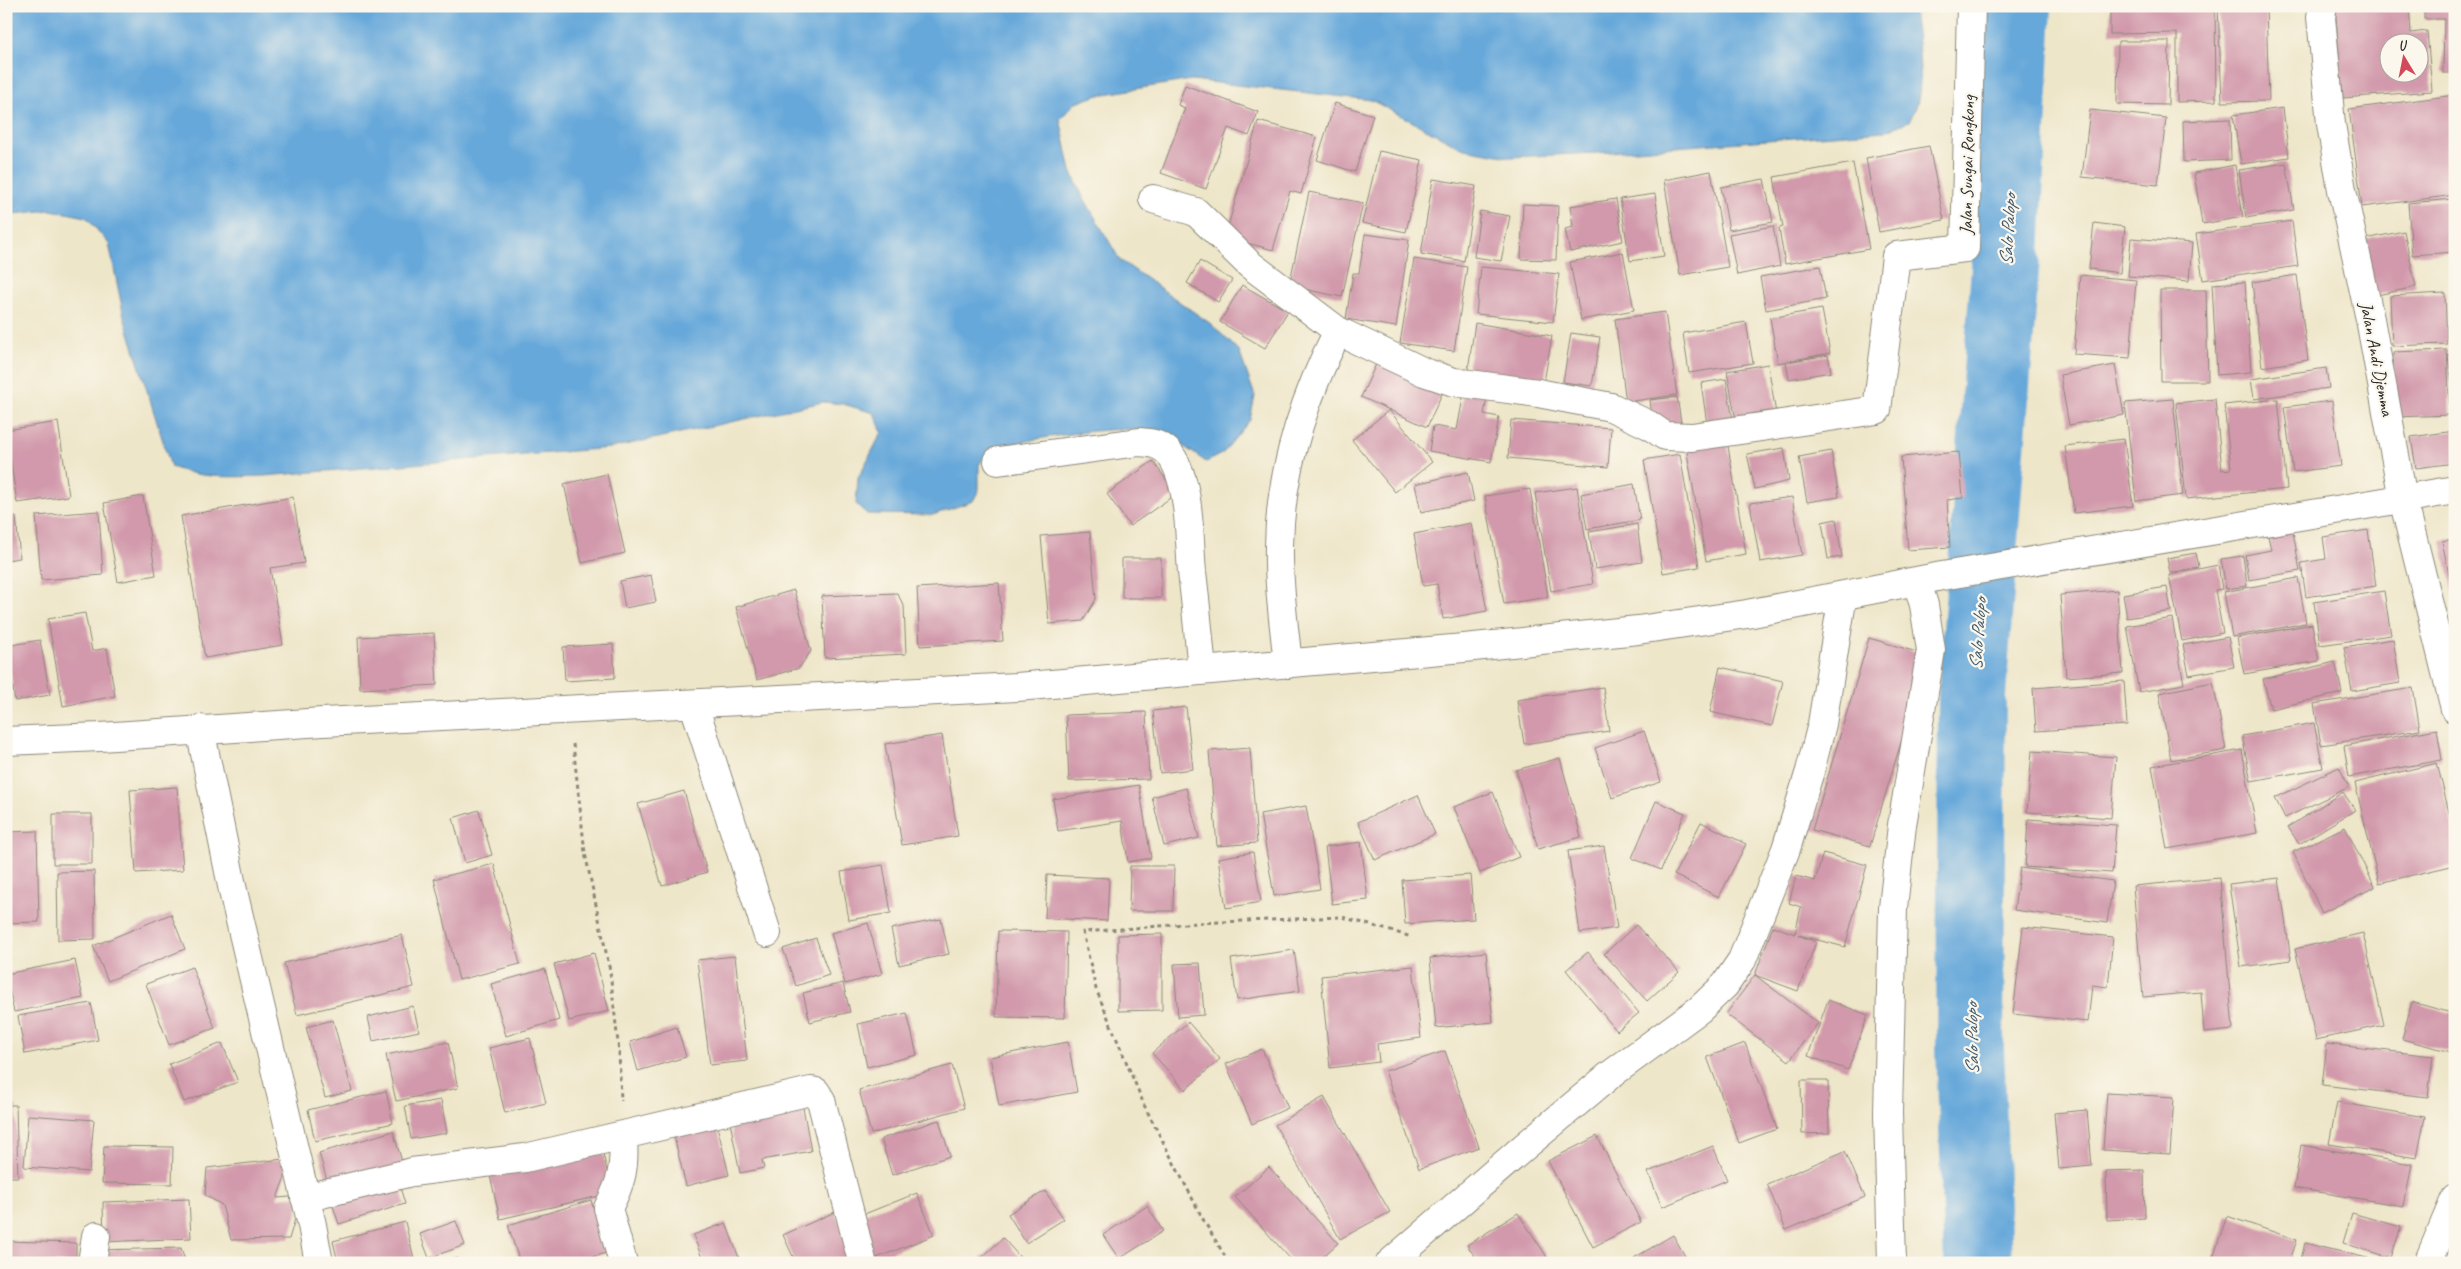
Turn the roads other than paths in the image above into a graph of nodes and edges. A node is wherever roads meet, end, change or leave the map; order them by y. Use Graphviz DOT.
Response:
graph roads {
  1 [pos="1971,6"];
  2 [pos="2323,6"];
  3 [pos="1153,199"];
  4 [pos="1338,331"];
  5 [pos="998,461"];
  6 [pos="2455,490"];
  7 [pos="2403,498"];
  8 [pos="1930,579"];
  9 [pos="1843,595"];
  10 [pos="1288,664"];
  11 [pos="1202,671"];
  12 [pos="694,705"];
  13 [pos="2455,709"];
  14 [pos="200,729"];
  15 [pos="6,741"];
  16 [pos="767,933"];
  17 [pos="623,1137"];
  18 [pos="305,1198"];
  19 [pos="2455,1199"];
  20 [pos="96,1236"];
  21 [pos="862,1261"];
  22 [pos="92,1263"];
  23 [pos="319,1263"];
  24 [pos="624,1263"];
  25 [pos="1390,1263"];
  26 [pos="1892,1263"];
  27 [pos="2428,1263"];
  1 -- 4 [label="street, Jalan Sungai Rongkong"];
  2 -- 7 [label="street, Jalan Andi Djemma"];
  3 -- 4 [label="street"];
  4 -- 10 [label="street"];
  5 -- 11 [label="street"];
  6 -- 7 [label="street"];
  7 -- 8 [label="street"];
  7 -- 13 [label="street, Jalan Andi Djemma"];
  8 -- 9 [label="street"];
  8 -- 26 [label="street"];
  9 -- 10 [label="street"];
  9 -- 25 [label="street"];
  10 -- 11 [label="street"];
  11 -- 12 [label="street"];
  12 -- 14 [label="street"];
  12 -- 16 [label="street"];
  14 -- 15 [label="street"];
  14 -- 18 [label="street"];
  17 -- 18 [label="street"];
  17 -- 21 [label="street"];
  17 -- 24 [label="street"];
  18 -- 23 [label="street"];
  19 -- 27 [label="street"];
  20 -- 22 [label="street"];
}
